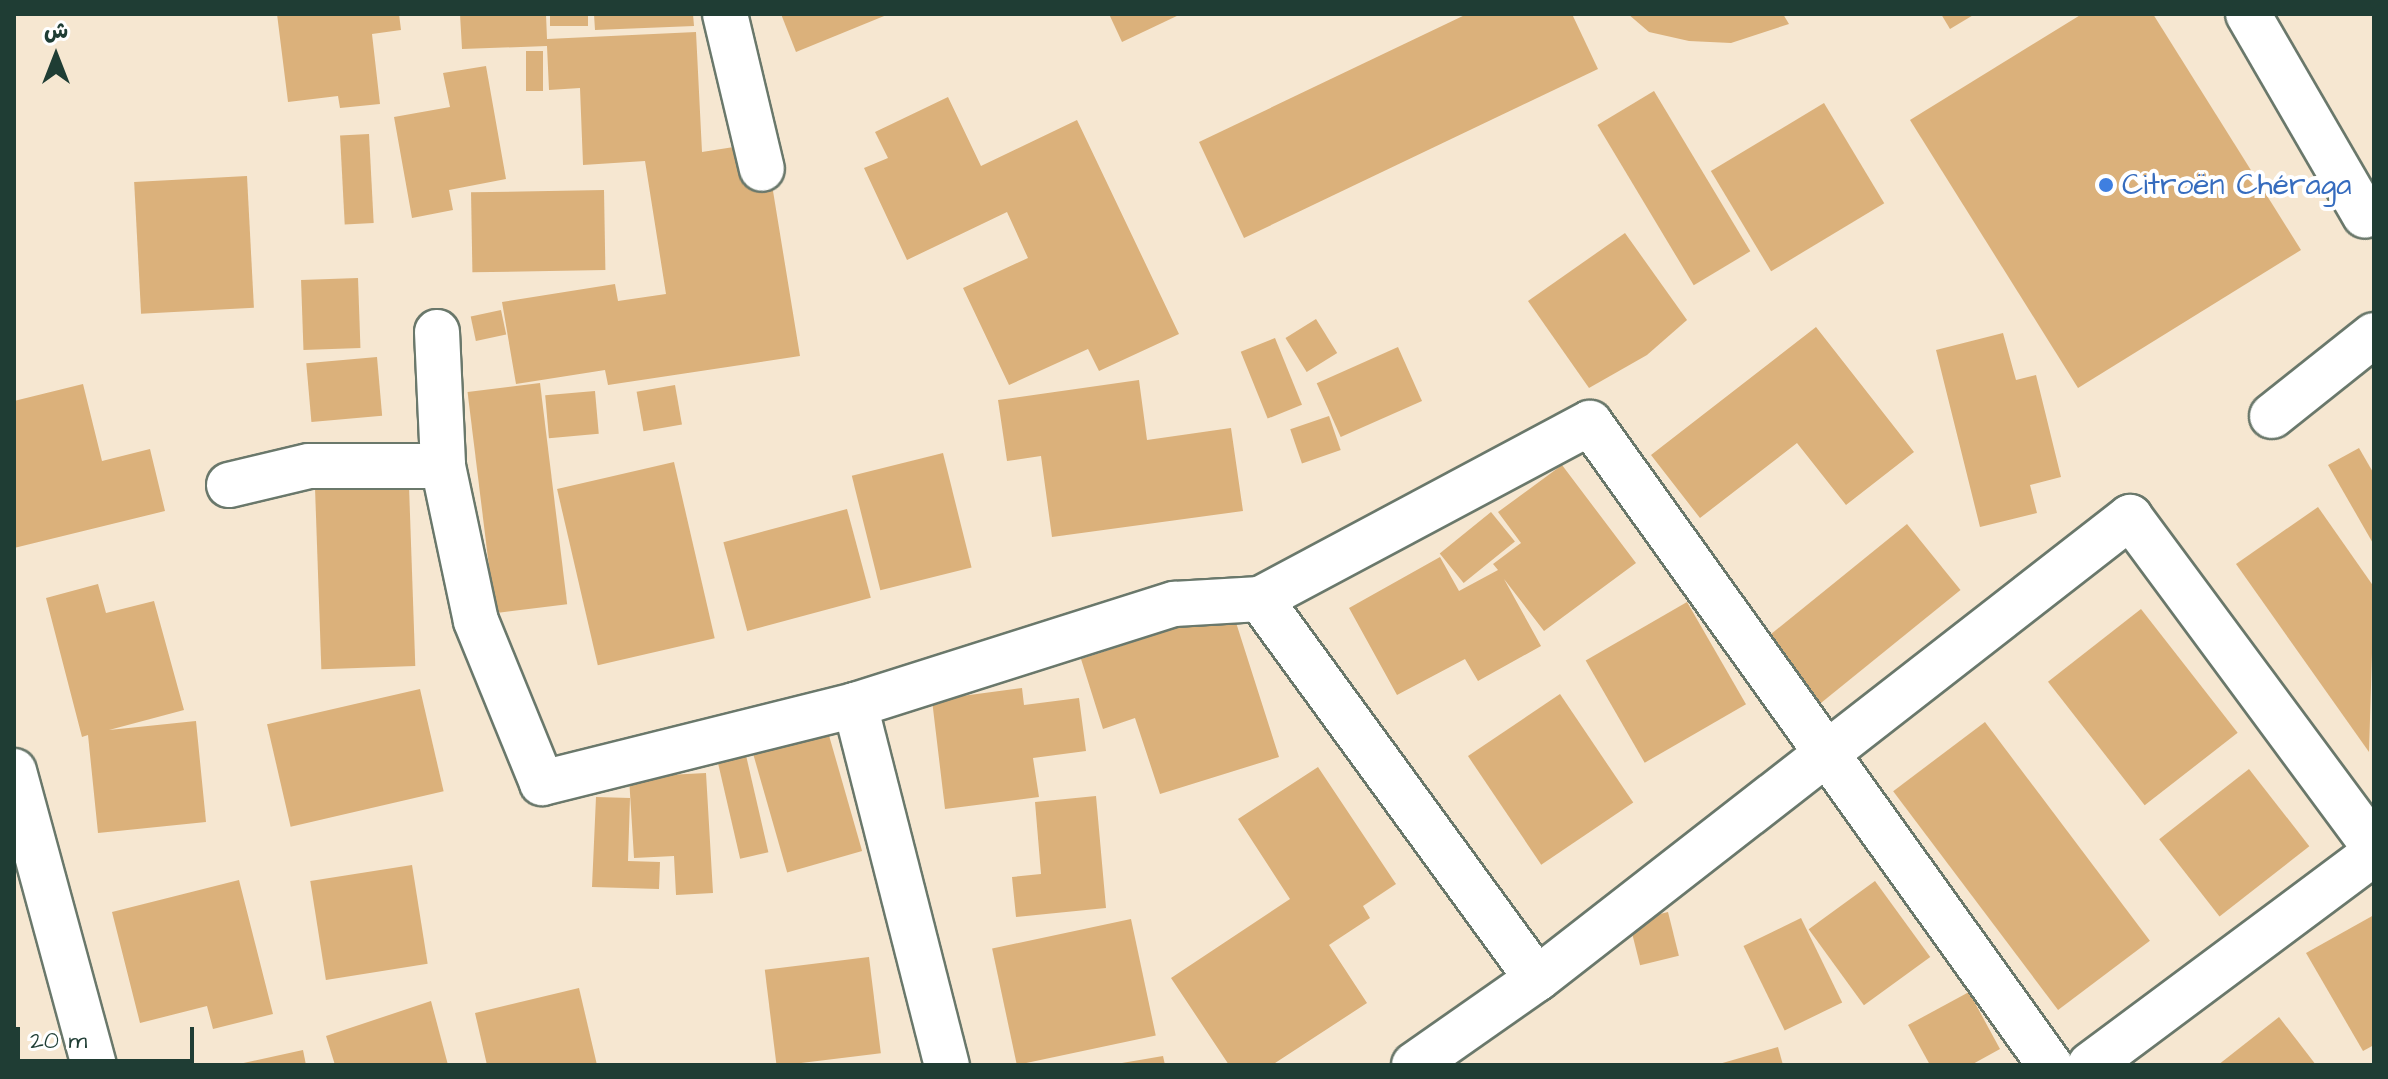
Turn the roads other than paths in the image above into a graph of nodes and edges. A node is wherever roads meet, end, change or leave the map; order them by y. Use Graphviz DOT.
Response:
graph roads {
  1 [pos="725,14"];
  2 [pos="2248,14"];
  3 [pos="762,169"];
  4 [pos="2365,216"];
  5 [pos="437,332"];
  6 [pos="2374,335"];
  7 [pos="2272,416"];
  8 [pos="443,466"];
  9 [pos="229,485"];
  10 [pos="1260,599"];
  11 [pos="855,705"];
  12 [pos="1824,749"];
  13 [pos="14,771"];
  14 [pos="2374,850"];
  15 [pos="1537,979"];
  16 [pos="94,1065"];
  17 [pos="947,1065"];
  18 [pos="1414,1065"];
  19 [pos="2050,1065"];
  20 [pos="2090,1065"];
  1 -- 3 [label="street"];
  2 -- 4 [label="street"];
  5 -- 8 [label="street"];
  6 -- 7 [label="street"];
  8 -- 9 [label="street"];
  8 -- 11 [label="street"];
  10 -- 11 [label="street"];
  10 -- 12 [label="street"];
  10 -- 15 [label="street"];
  11 -- 17 [label="street"];
  12 -- 14 [label="street"];
  12 -- 15 [label="street"];
  12 -- 19 [label="street"];
  13 -- 16 [label="street"];
  14 -- 20 [label="street"];
  15 -- 18 [label="street"];
}
